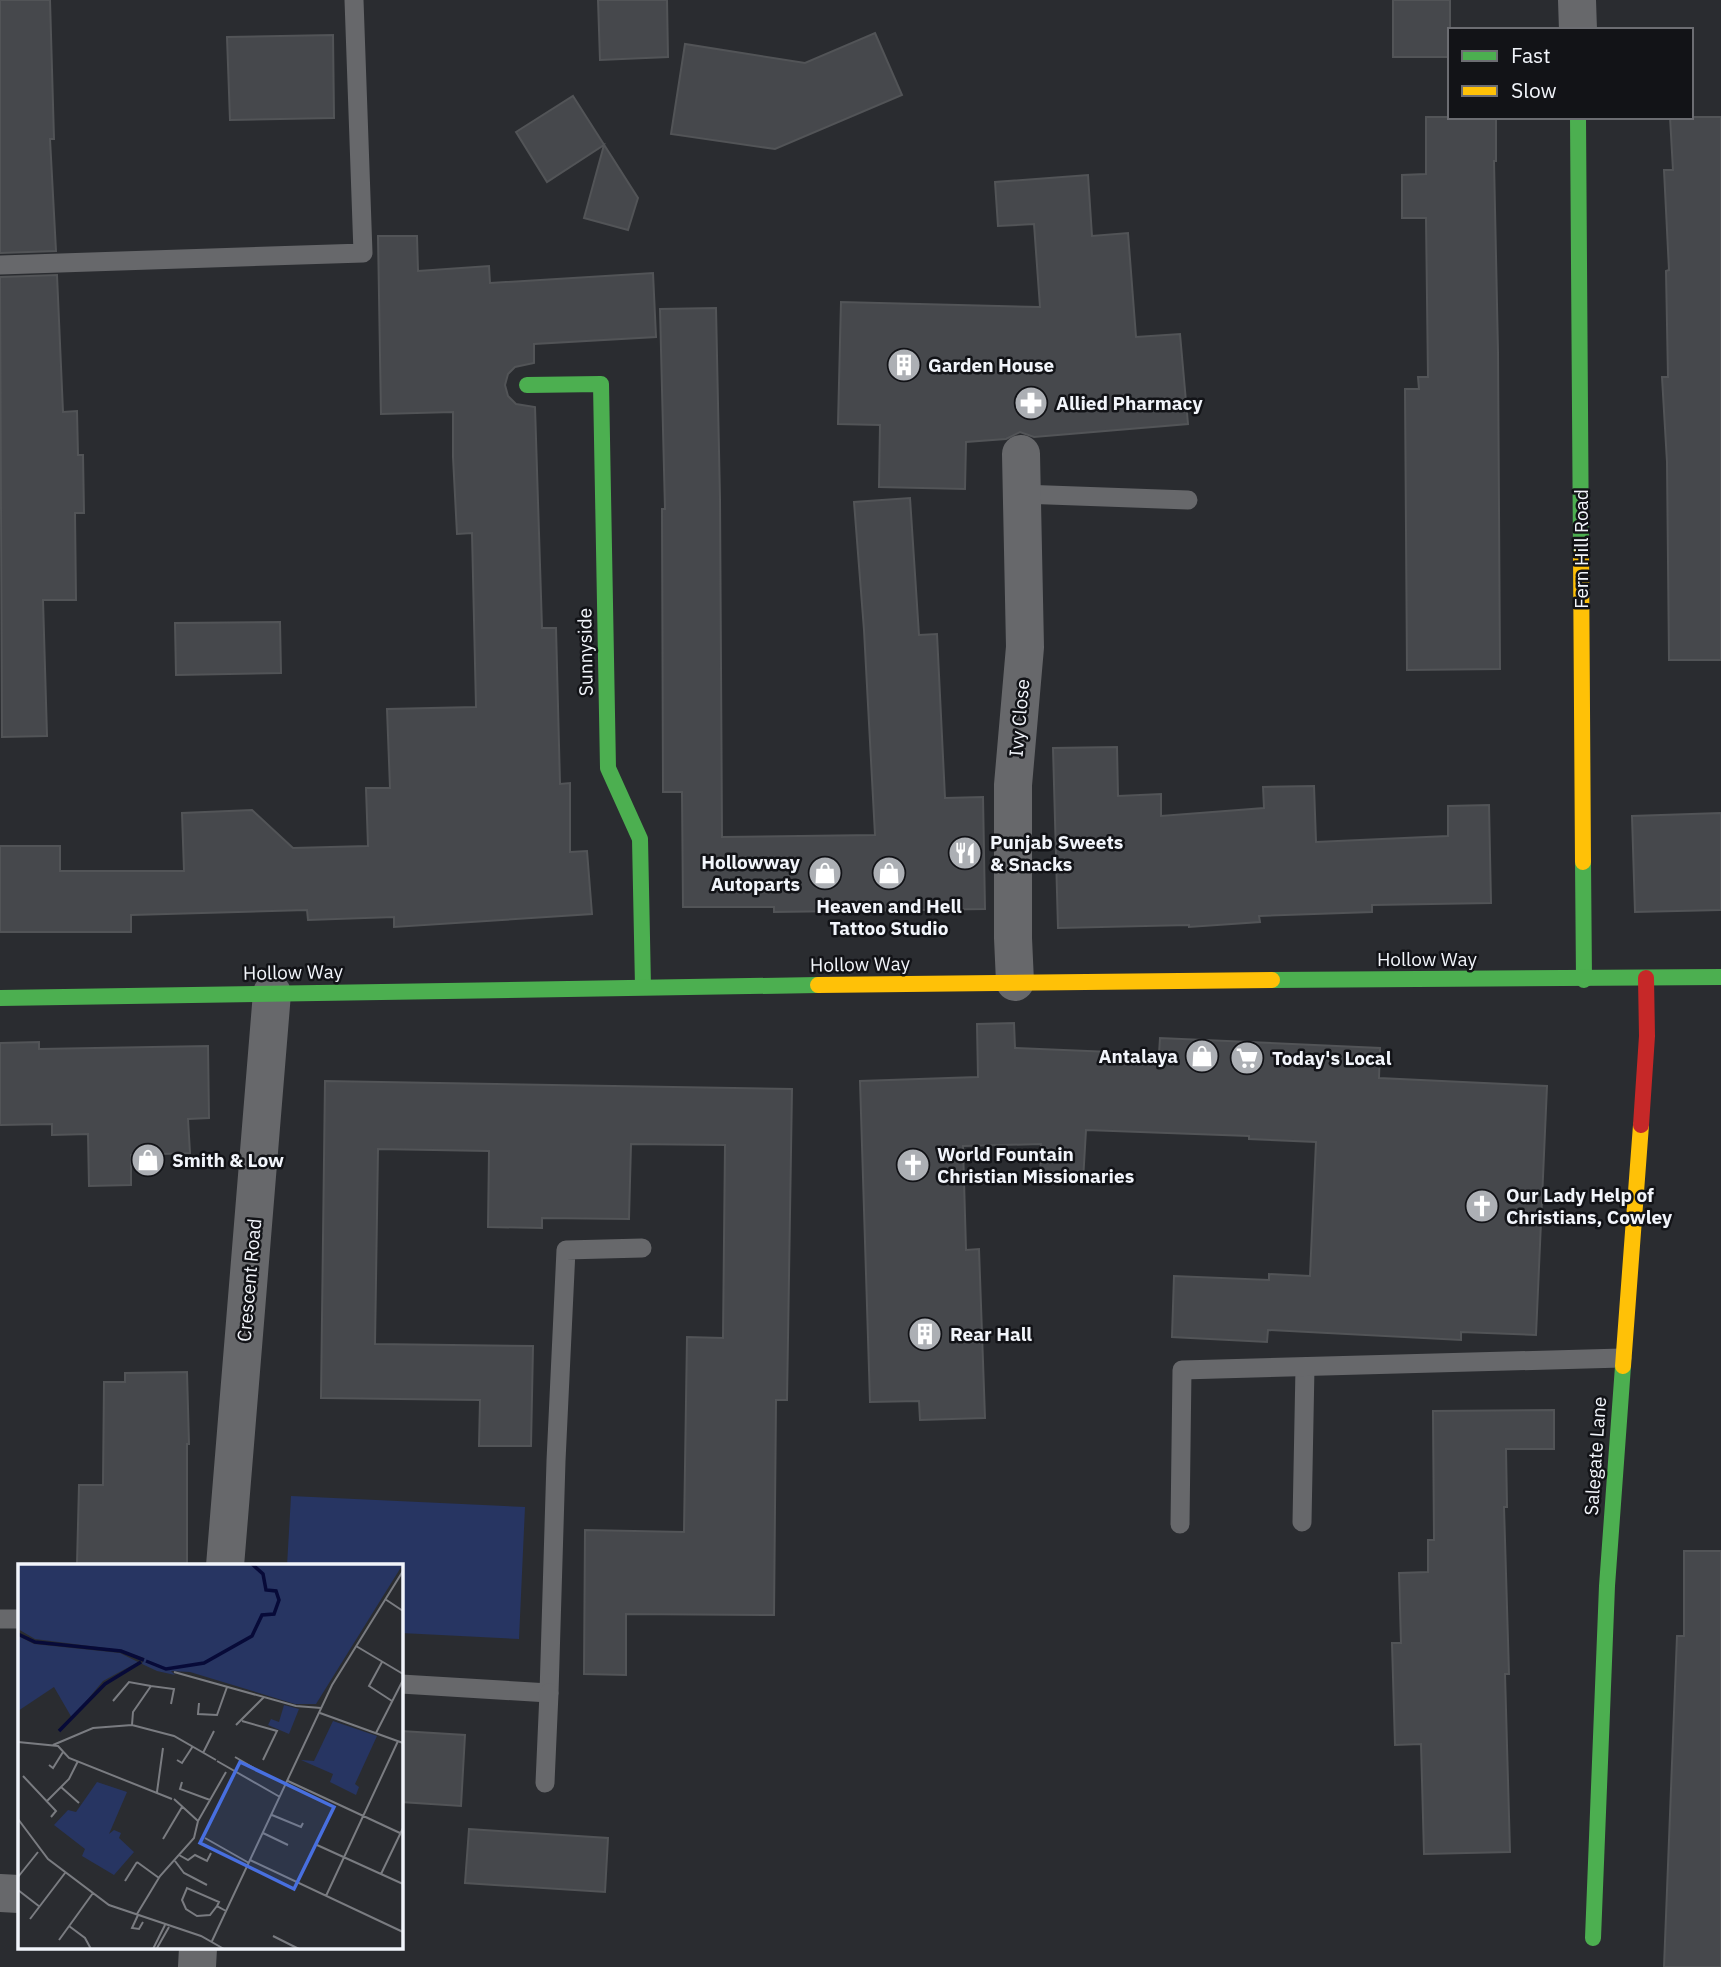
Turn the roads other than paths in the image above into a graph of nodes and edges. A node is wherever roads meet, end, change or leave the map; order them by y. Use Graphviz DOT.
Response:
graph roads {
  1 [pos="354,0"];
  2 [pos="1577,0"];
  3 [pos="1578,28"];
  4 [pos="1578,119"];
  5 [pos="0,265"];
  6 [pos="527,385"];
  7 [pos="1021,454"];
  8 [pos="1021,494"];
  9 [pos="1188,500"];
  10 [pos="1721,977"];
  11 [pos="1646,978"];
  12 [pos="1584,980"];
  13 [pos="1015,982"];
  14 [pos="643,988"];
  15 [pos="272,993"];
  16 [pos="0,998"];
  17 [pos="642,1248"];
  18 [pos="1622,1358"];
  19 [pos="1305,1367"];
  20 [pos="1302,1522"];
  21 [pos="1180,1524"];
  22 [pos="225,1564"];
  23 [pos="0,1619"];
  24 [pos="18,1619"];
  25 [pos="402,1684"];
  26 [pos="549,1693"];
  27 [pos="545,1783"];
  28 [pos="0,1893"];
  29 [pos="18,1894"];
  30 [pos="1593,1938"];
  1 -- 5 [label="lane"];
  2 -- 3 [label="street"];
  4 -- 12 [label="street, Fern Hill Road"];
  6 -- 14 [label="street, Sunnyside"];
  7 -- 8 [label="street, Ivy Close"];
  8 -- 9 [label="lane"];
  8 -- 13 [label="street, Ivy Close"];
  10 -- 11 [label="street, Hollow Way"];
  11 -- 12 [label="street, Hollow Way"];
  11 -- 18 [label="street, Salegate Lane"];
  12 -- 13 [label="street, Hollow Way"];
  13 -- 14 [label="street, Hollow Way"];
  14 -- 15 [label="street, Hollow Way"];
  15 -- 16 [label="street, Hollow Way"];
  15 -- 22 [label="street, Crescent Road"];
  17 -- 26 [label="lane"];
  18 -- 19 [label="lane"];
  18 -- 30 [label="street, Salegate Lane"];
  19 -- 20 [label="lane"];
  19 -- 21 [label="lane"];
  23 -- 24 [label="lane"];
  25 -- 26 [label="lane"];
  26 -- 27 [label="lane"];
  28 -- 29 [label="street"];
}
